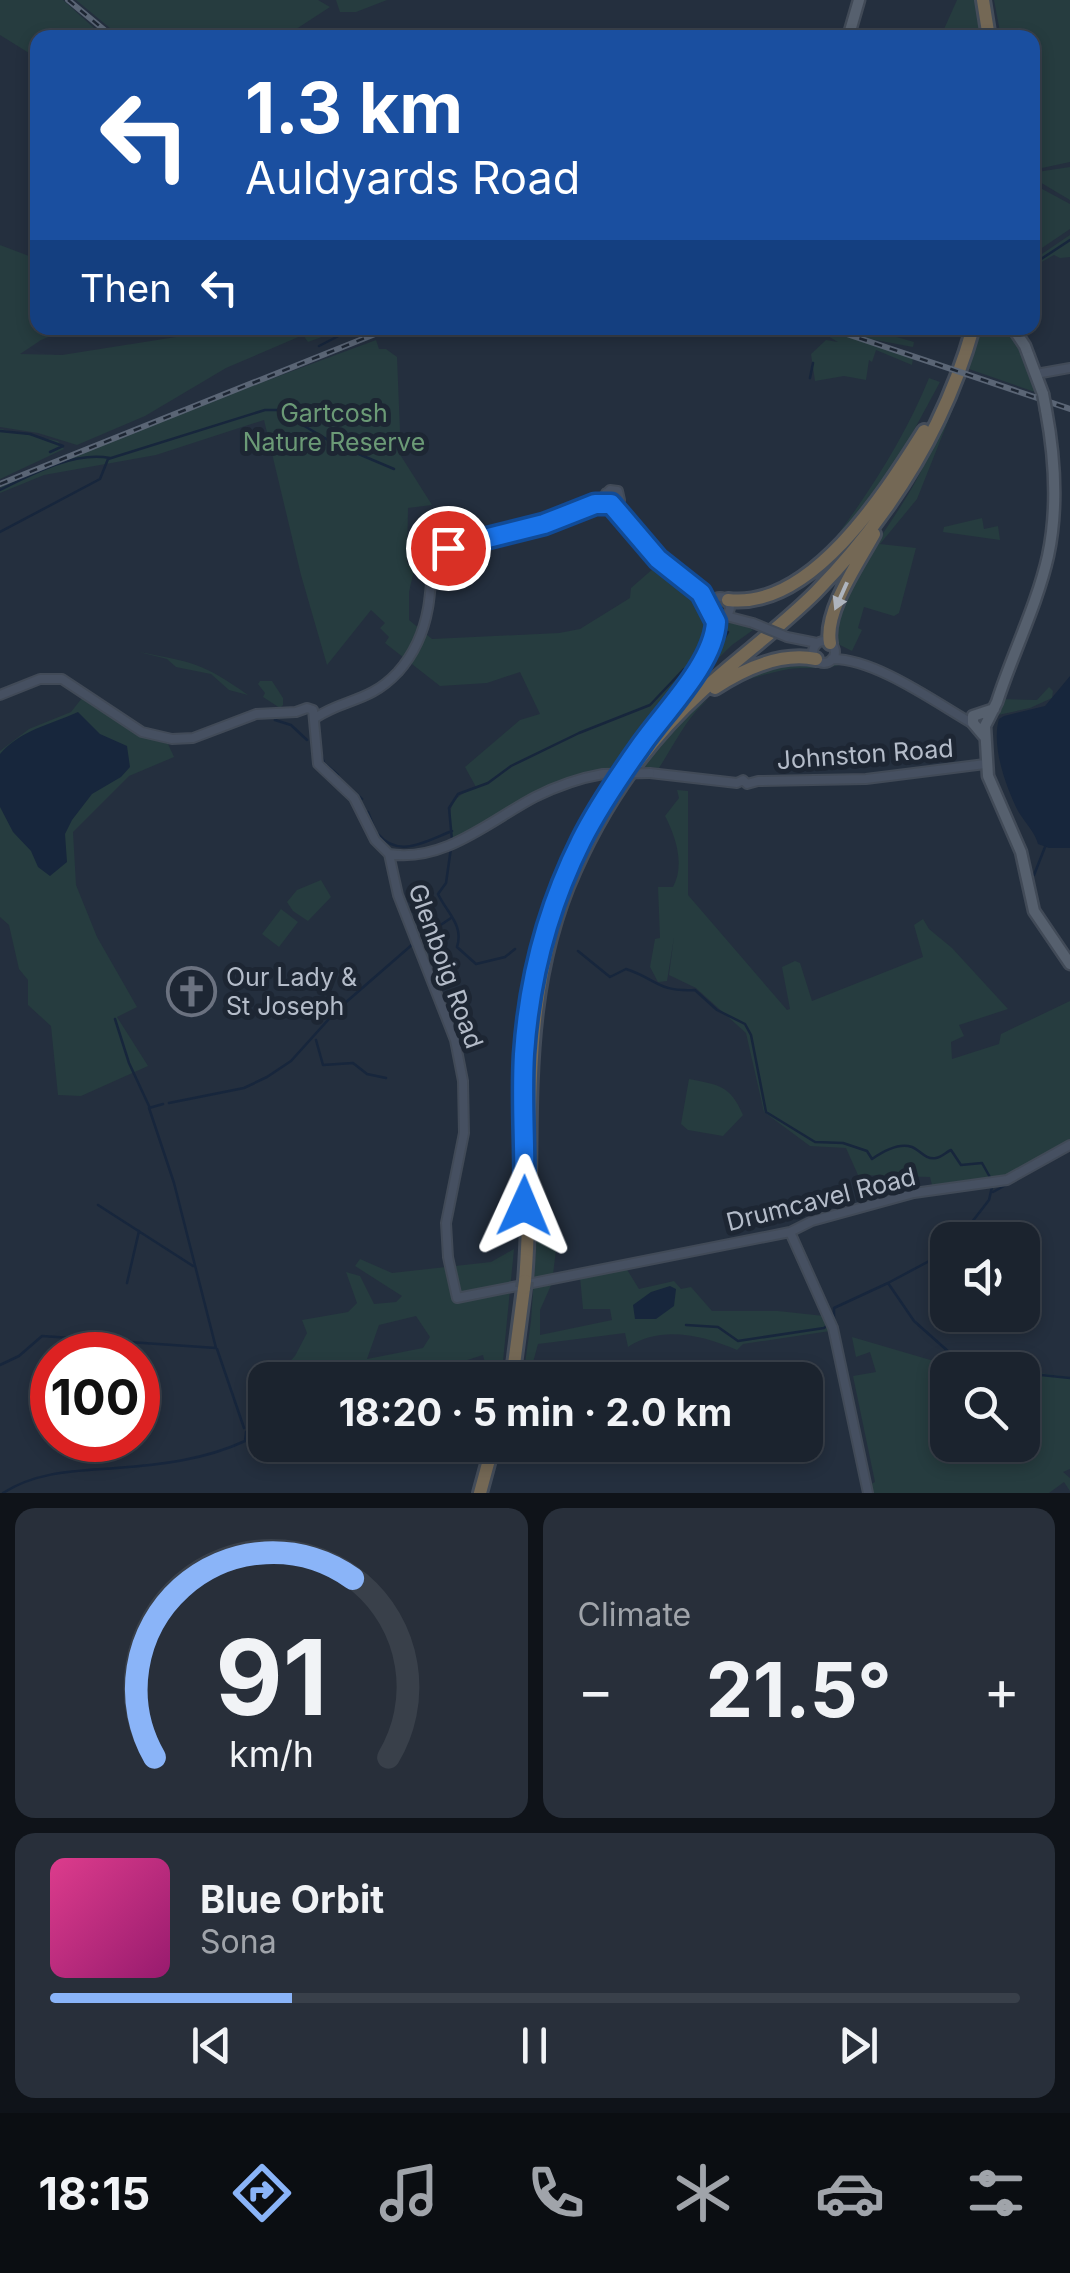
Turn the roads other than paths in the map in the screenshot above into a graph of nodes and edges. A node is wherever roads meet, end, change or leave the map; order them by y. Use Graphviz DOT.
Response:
graph roads {
  1 [pos="859,0"];
  2 [pos="986,0"];
  3 [pos="850,30"];
  4 [pos="991,30"];
  5 [pos="967,335"];
  6 [pos="968,335"];
  7 [pos="1016,335"];
  8 [pos="1070,368"];
  9 [pos="1036,374"];
  10 [pos="924,431"];
  11 [pos="924,451"];
  12 [pos="614,502"];
  13 [pos="595,504"];
  14 [pos="701,593"];
  15 [pos="724,600"];
  16 [pos="716,612"];
  17 [pos="741,618"];
  18 [pos="802,642"];
  19 [pos="829,648"];
  20 [pos="815,656"];
  21 [pos="0,695"];
  22 [pos="307,718"];
  23 [pos="983,722"];
  24 [pos="986,764"];
  25 [pos="626,773"];
  26 [pos="389,854"];
  27 [pos="1070,964"];
  28 [pos="1070,1145"];
  29 [pos="790,1232"];
  30 [pos="456,1298"];
  31 [pos="511,1362"];
  32 [pos="492,1462"];
  33 [pos="484,1493"];
  34 [pos="868,1493"];
  1 -- 3 [label="main road"];
  2 -- 4 [label="highway"];
  5 -- 10 [label="highway"];
  6 -- 11 [label="highway"];
  7 -- 9 [label="main road"];
  8 -- 9 [label="street"];
  9 -- 23 [label="main road, bridge"];
  10 -- 15 [label="highway"];
  10 -- 25 [label="highway"];
  11 -- 19 [label="highway, one-way"];
  11 -- 25 [label="highway"];
  12 -- 13 [label="street"];
  12 -- 13 [label="street"];
  12 -- 14 [label="street"];
  13 -- 22 [label="street"];
  14 -- 15 [label="street"];
  14 -- 16 [label="street"];
  15 -- 16 [label="street"];
  15 -- 16 [label="street"];
  15 -- 17 [label="street"];
  16 -- 17 [label="street"];
  16 -- 25 [label="highway"];
  17 -- 18 [label="street, bridge"];
  18 -- 19 [label="street"];
  18 -- 20 [label="street"];
  19 -- 20 [label="street"];
  19 -- 20 [label="street"];
  19 -- 23 [label="street"];
  20 -- 25 [label="highway"];
  21 -- 22 [label="street"];
  22 -- 26 [label="street, Glenboig Road"];
  23 -- 24 [label="main road"];
  24 -- 26 [label="street, Johnston Road, bridge"];
  24 -- 27 [label="main road"];
  25 -- 31 [label="highway"];
  26 -- 30 [label="street, Glenboig Road"];
  28 -- 29 [label="street, Drumcavel Road"];
  29 -- 30 [label="street, Drumcavel Road"];
  29 -- 34 [label="street"];
  32 -- 33 [label="highway"];
}
